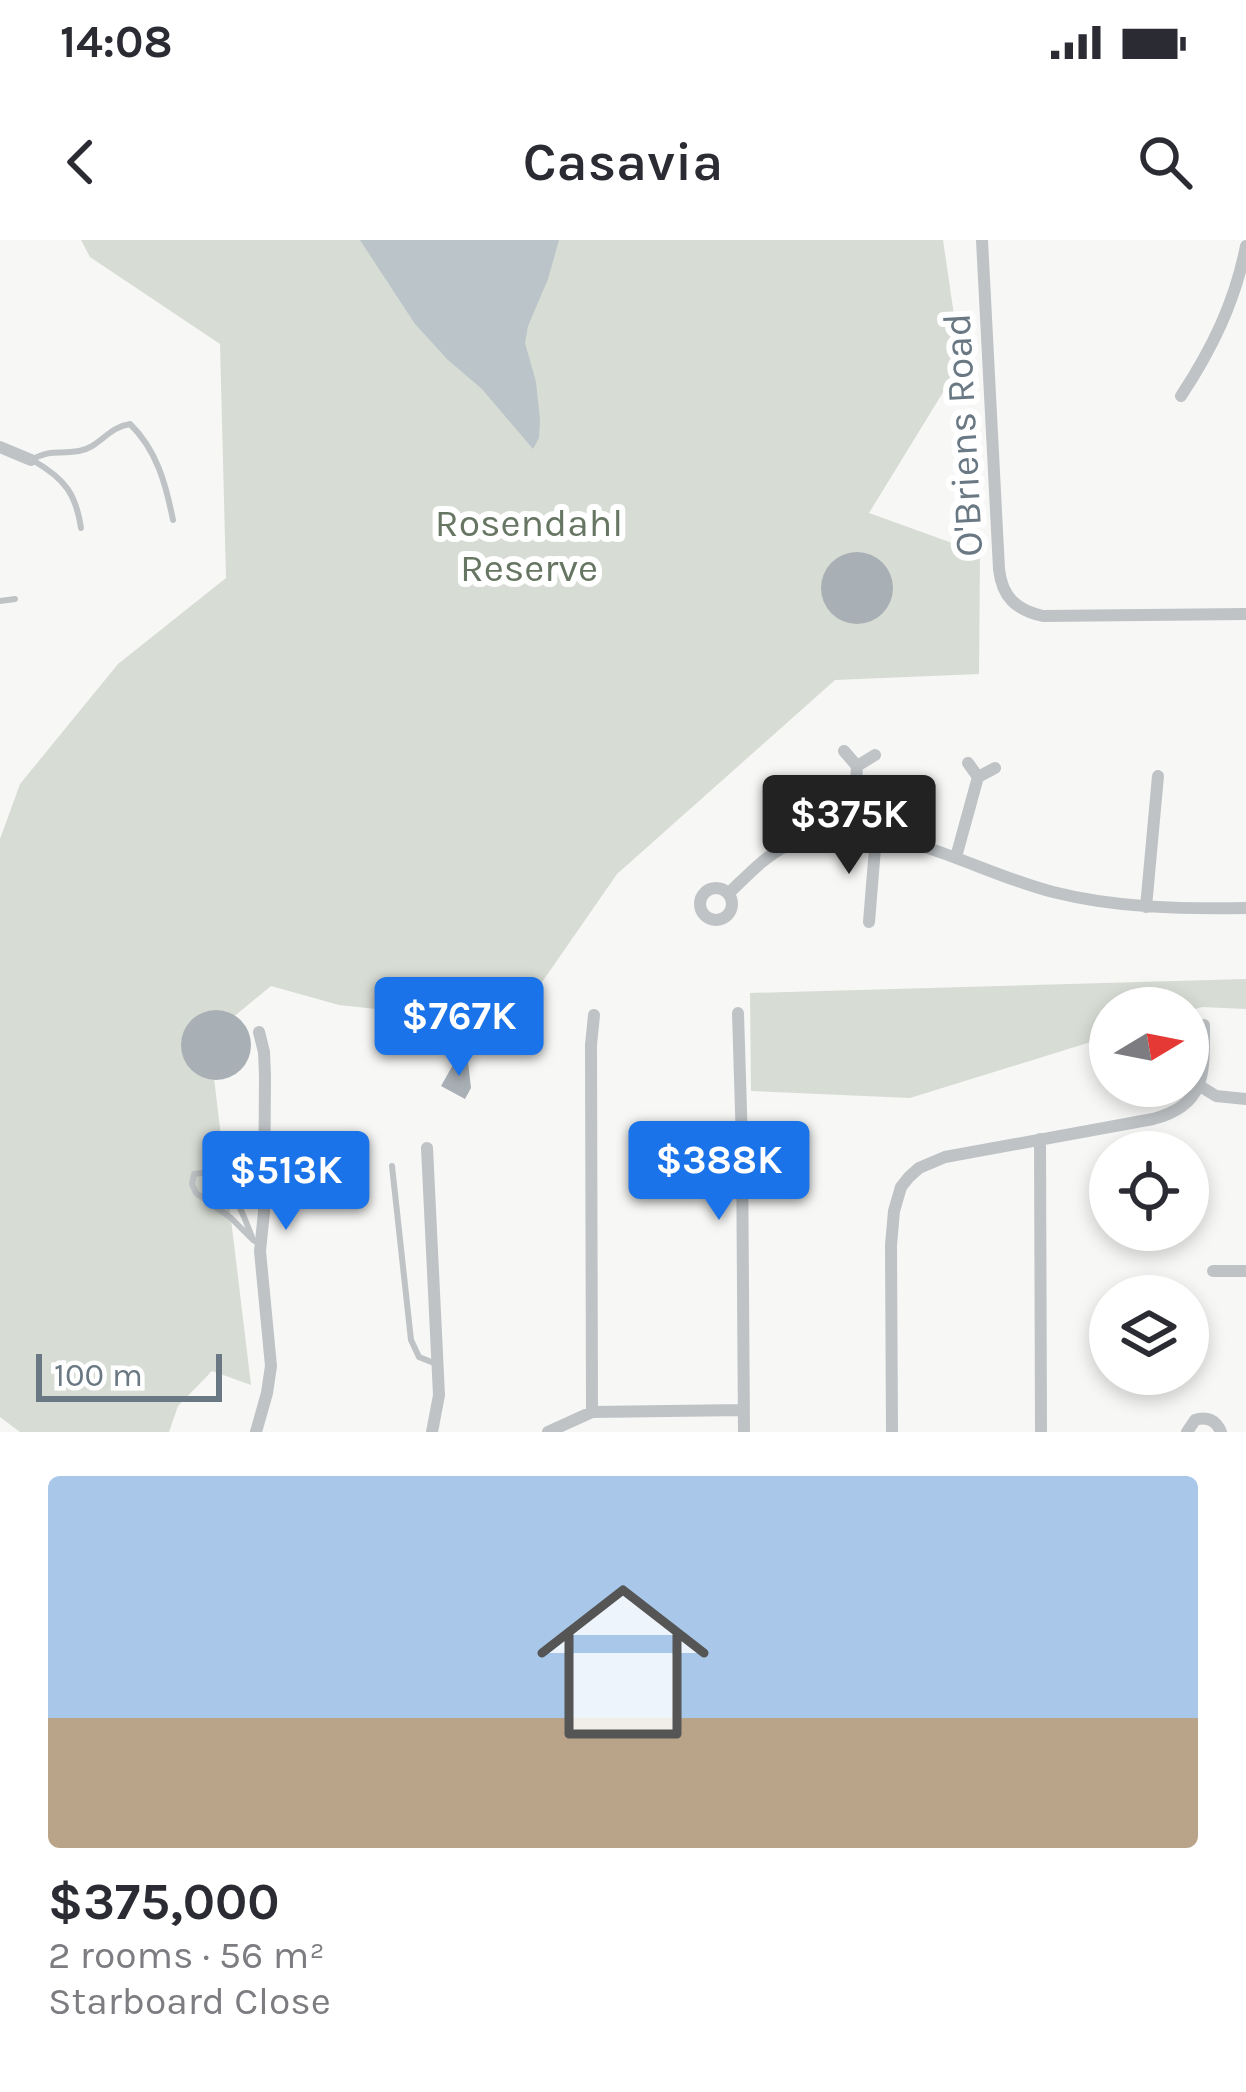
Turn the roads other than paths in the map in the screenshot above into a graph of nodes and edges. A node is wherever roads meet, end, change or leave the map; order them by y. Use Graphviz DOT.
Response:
graph roads {
  1 [pos="982,240"];
  2 [pos="1246,246"];
  3 [pos="1181,396"];
  4 [pos="0,447"];
  5 [pos="31,460"];
  6 [pos="173,520"];
  7 [pos="81,528"];
  8 [pos="14,599"];
  9 [pos="0,601"];
  10 [pos="1246,614"];
  11 [pos="844,751"];
  12 [pos="875,755"];
  13 [pos="1010,758"];
  14 [pos="968,763"];
  15 [pos="857,766"];
  16 [pos="995,768"];
  17 [pos="1158,776"];
  18 [pos="979,777"];
  19 [pos="853,834"];
  20 [pos="876,836"];
  21 [pos="956,856"];
  22 [pos="729,892"];
  23 [pos="1146,907"];
  24 [pos="1246,908"];
  25 [pos="869,922"];
  26 [pos="738,1013"];
  27 [pos="594,1015"];
  28 [pos="259,1032"];
  29 [pos="1209,1092"];
  30 [pos="1246,1099"];
  31 [pos="1180,1107"];
  32 [pos="1040,1139"];
  33 [pos="427,1148"];
  34 [pos="392,1166"];
  35 [pos="257,1241"];
  36 [pos="1213,1271"];
  37 [pos="1246,1271"];
  38 [pos="438,1364"];
  39 [pos="744,1410"];
  40 [pos="592,1412"];
  41 [pos="256,1432"];
  42 [pos="432,1432"];
  43 [pos="548,1432"];
  44 [pos="744,1432"];
  45 [pos="892,1432"];
  46 [pos="1041,1432"];
  47 [pos="1187,1432"];
  48 [pos="1221,1432"];
  1 -- 10 [label="street, O'Briens Road"];
  2 -- 3 [label="street"];
  4 -- 5 [label="street"];
  5 -- 6 [label="lane"];
  5 -- 7 [label="lane"];
  8 -- 9 [label="lane"];
  11 -- 15 [label="street"];
  12 -- 15 [label="street"];
  13 -- 16 [label="lane"];
  14 -- 18 [label="street"];
  15 -- 19 [label="street"];
  16 -- 18 [label="street"];
  17 -- 23 [label="street"];
  18 -- 21 [label="street"];
  19 -- 20 [label="street"];
  19 -- 22 [label="street"];
  20 -- 21 [label="street"];
  20 -- 25 [label="street"];
  21 -- 23 [label="street"];
  23 -- 24 [label="street"];
  26 -- 39 [label="street"];
  27 -- 40 [label="street"];
  28 -- 35 [label="street"];
  29 -- 30 [label="street"];
  31 -- 32 [label="street"];
  32 -- 45 [label="street"];
  32 -- 46 [label="street"];
  33 -- 38 [label="street"];
  34 -- 38 [label="lane"];
  35 -- 35 [label="lane"];
  35 -- 41 [label="street"];
  36 -- 37 [label="street"];
  38 -- 42 [label="street"];
  39 -- 40 [label="street"];
  39 -- 44 [label="street"];
  40 -- 43 [label="street"];
  47 -- 48 [label="street"];
}
